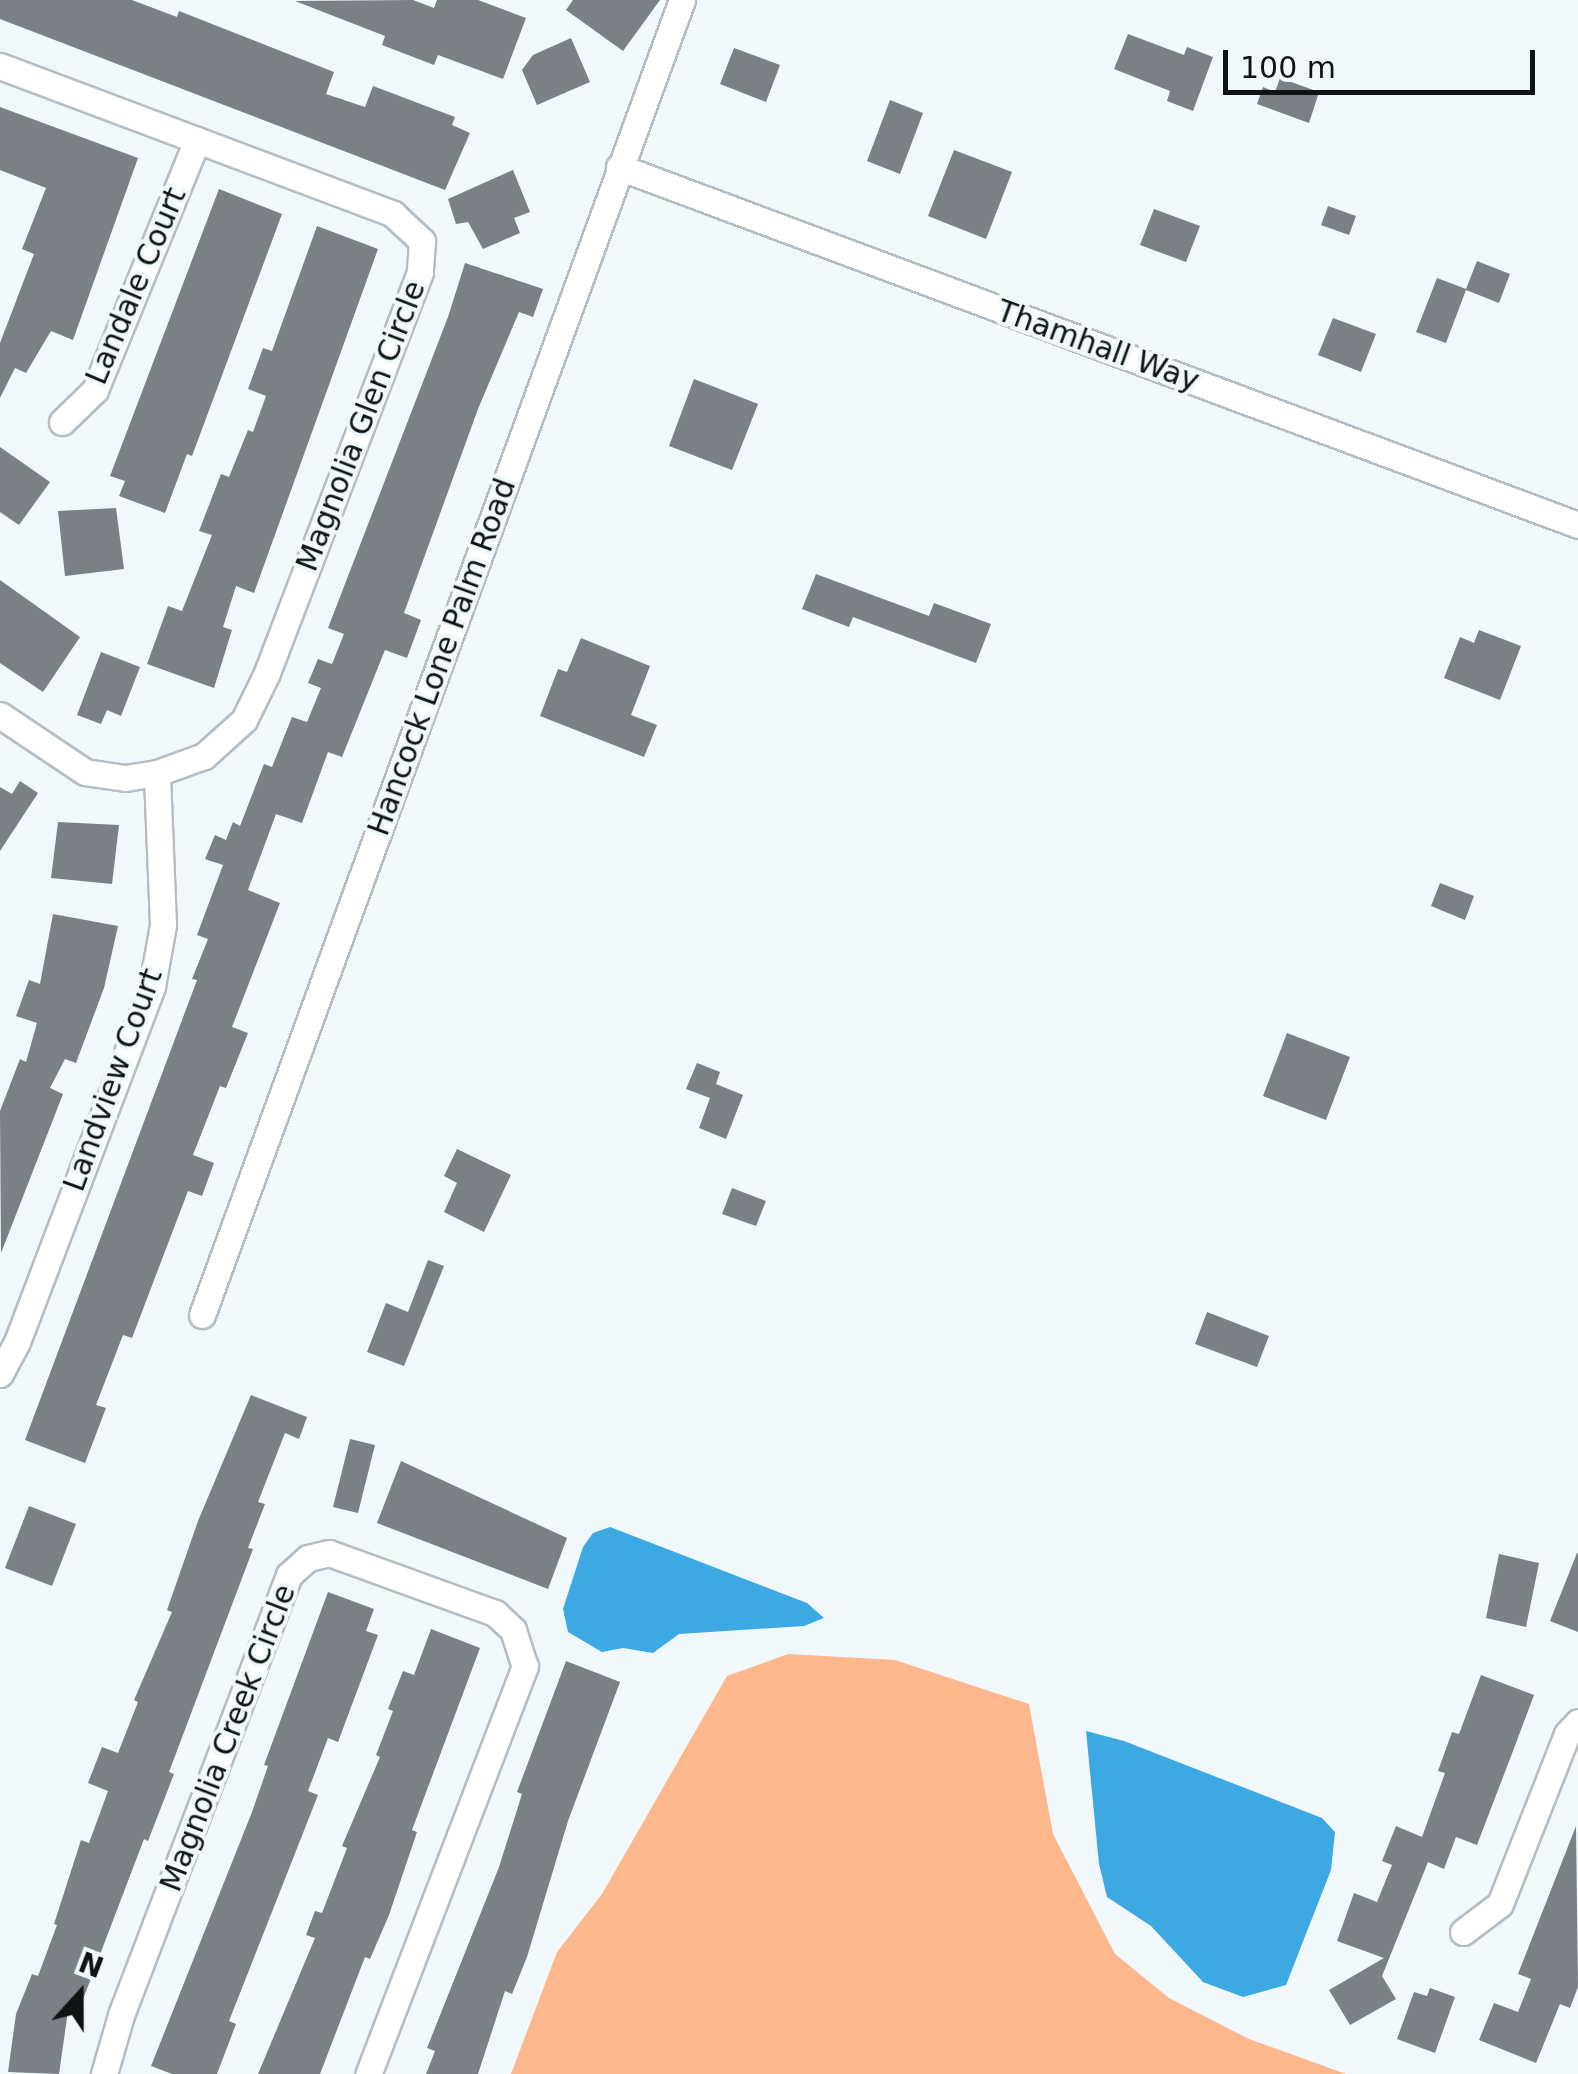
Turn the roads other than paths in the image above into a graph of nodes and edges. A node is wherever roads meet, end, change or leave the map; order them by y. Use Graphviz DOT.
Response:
graph roads {
  1 [pos="682,0"];
  2 [pos="0,66"];
  3 [pos="197,140"];
  4 [pos="619,167"];
  5 [pos="62,422"];
  6 [pos="1578,525"];
  7 [pos="0,715"];
  8 [pos="157,773"];
  9 [pos="202,1315"];
  10 [pos="0,1374"];
  11 [pos="1578,1722"];
  12 [pos="1463,1932"];
  13 [pos="104,2074"];
  14 [pos="368,2074"];
  1 -- 4 [label="street, Hancock Lone Palm Road"];
  2 -- 3 [label="street, Magnolia Glen Circle"];
  3 -- 5 [label="street, Landale Court"];
  3 -- 8 [label="street, Magnolia Glen Circle"];
  4 -- 6 [label="street, Thamhall Way"];
  4 -- 9 [label="street, Hancock Lone Palm Road"];
  7 -- 8 [label="street, Magnolia Glen Circle"];
  8 -- 10 [label="street, Landview Court"];
  11 -- 12 [label="street"];
  13 -- 14 [label="street, Magnolia Creek Circle"];
}
